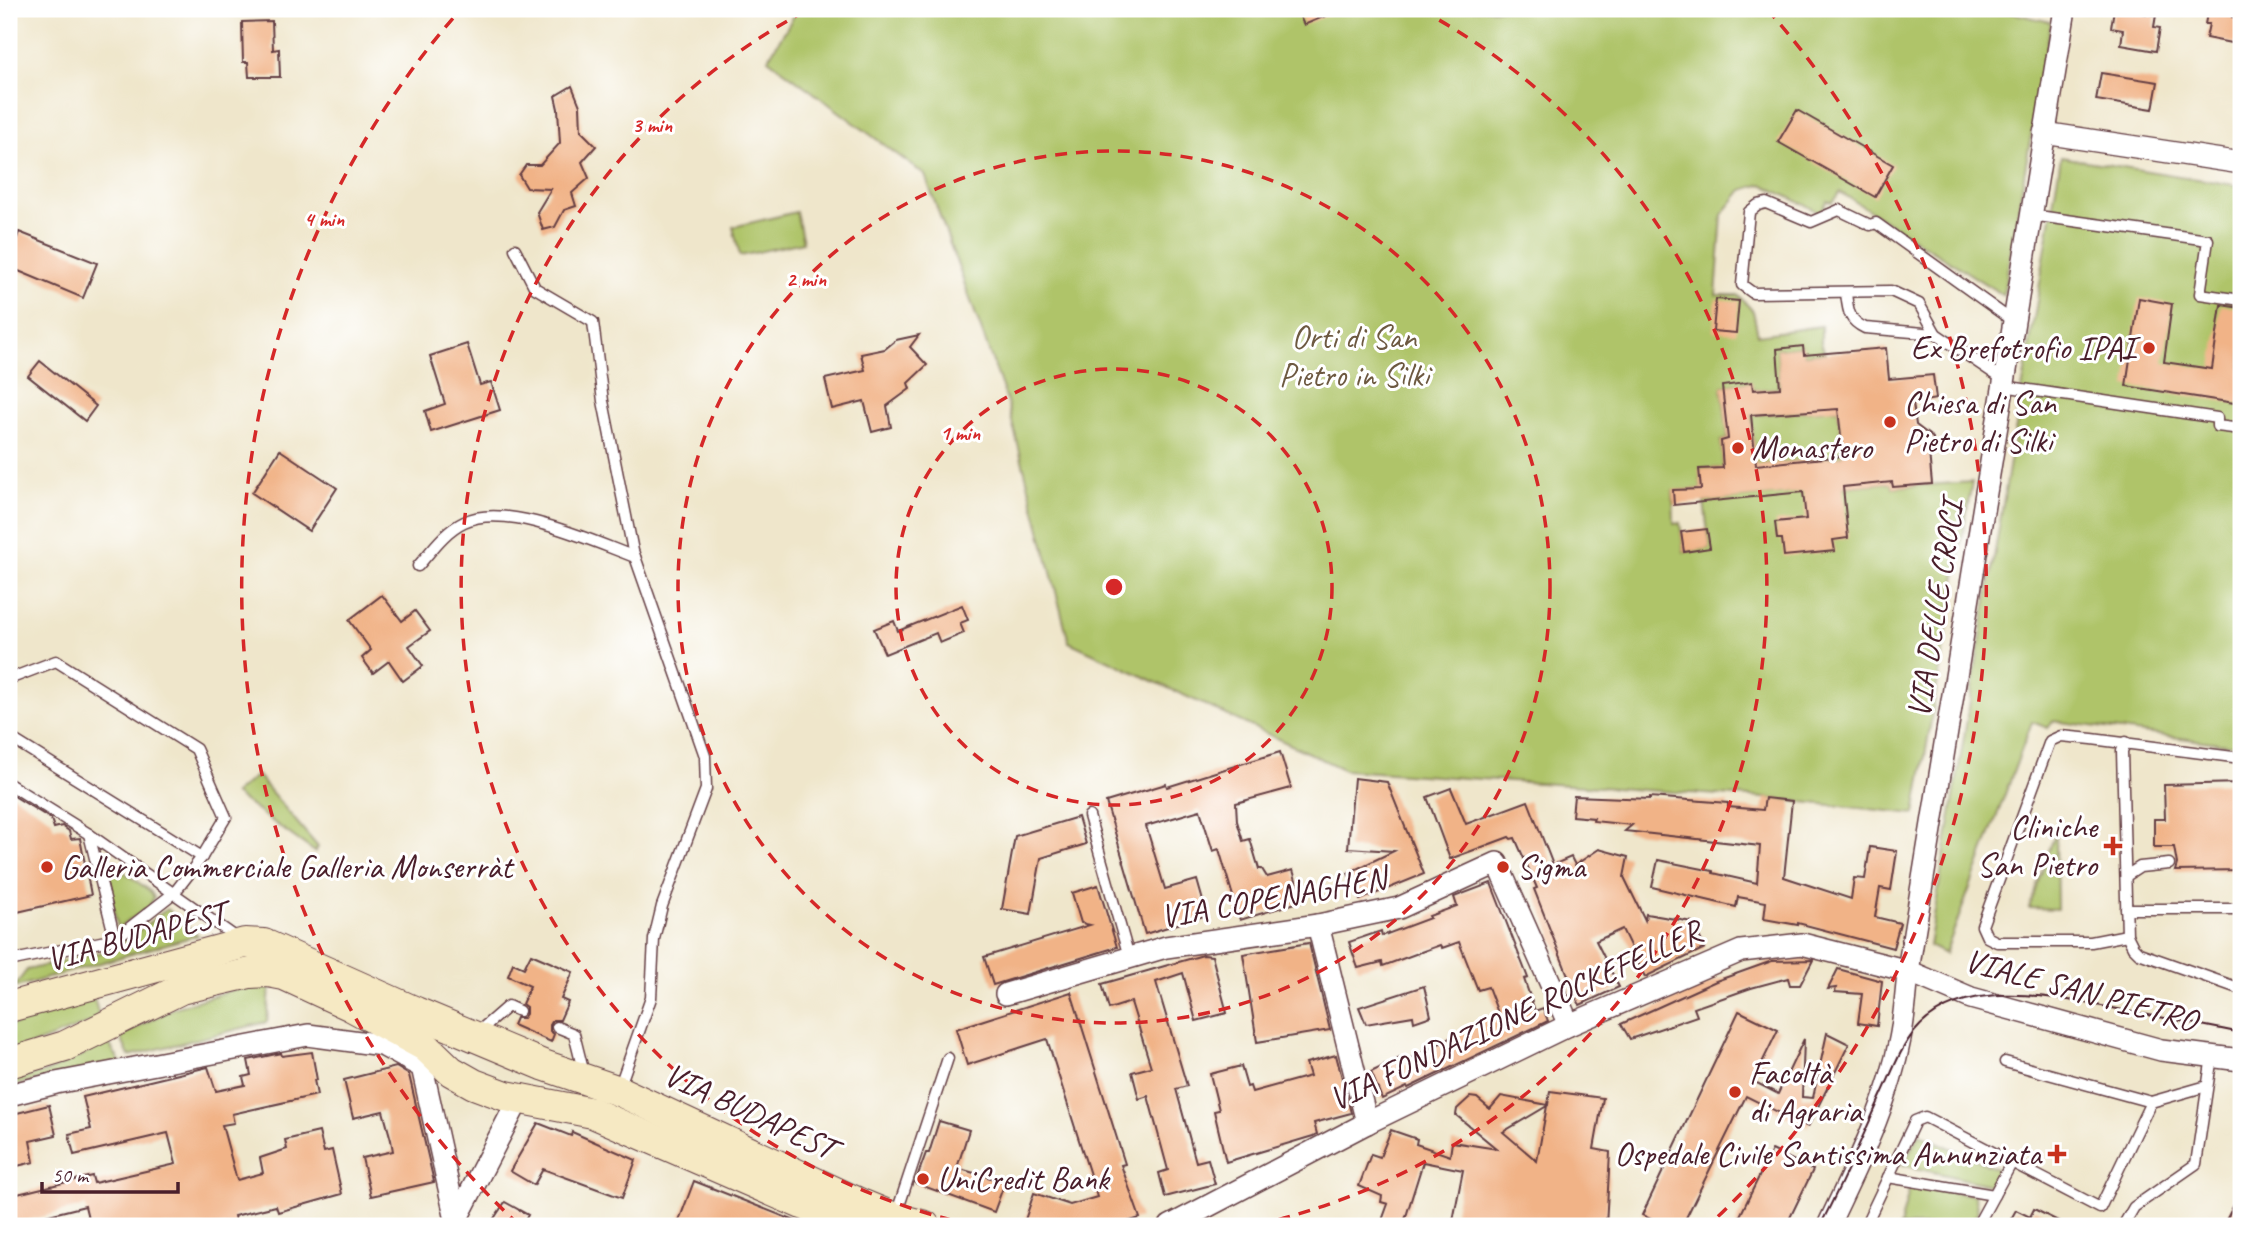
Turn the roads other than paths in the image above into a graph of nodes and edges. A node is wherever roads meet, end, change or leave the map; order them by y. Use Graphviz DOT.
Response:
graph roads {
  1 [pos="2065,9"];
  2 [pos="2044,133"];
  3 [pos="2241,163"];
  4 [pos="2031,215"];
  5 [pos="514,249"];
  6 [pos="1846,293"];
  7 [pos="2241,300"];
  8 [pos="2014,322"];
  9 [pos="1936,334"];
  10 [pos="2003,383"];
  11 [pos="2241,429"];
  12 [pos="635,557"];
  13 [pos="418,566"];
  14 [pos="9,679"];
  15 [pos="9,737"];
  16 [pos="2124,746"];
  17 [pos="2241,758"];
  18 [pos="9,784"];
  19 [pos="1089,816"];
  20 [pos="89,834"];
  21 [pos="202,857"];
  22 [pos="2169,864"];
  23 [pos="2126,876"];
  24 [pos="175,892"];
  25 [pos="2126,909"];
  26 [pos="2241,909"];
  27 [pos="1318,925"];
  28 [pos="2127,935"];
  29 [pos="115,939"];
  30 [pos="245,943"];
  31 [pos="1129,957"];
  32 [pos="9,961"];
  33 [pos="1908,971"];
  34 [pos="2241,989"];
  35 [pos="1006,994"];
  36 [pos="9,1007"];
  37 [pos="519,1011"];
  38 [pos="1569,1025"];
  39 [pos="557,1027"];
  40 [pos="475,1036"];
  41 [pos="2212,1056"];
  42 [pos="948,1058"];
  43 [pos="2241,1060"];
  44 [pos="2005,1062"];
  45 [pos="9,1063"];
  46 [pos="543,1065"];
  47 [pos="586,1080"];
  48 [pos="474,1084"];
  49 [pos="2207,1086"];
  50 [pos="619,1091"];
  51 [pos="9,1095"];
  52 [pos="520,1097"];
  53 [pos="2151,1102"];
  54 [pos="1367,1123"];
  55 [pos="2012,1162"];
  56 [pos="1888,1177"];
  57 [pos="1994,1195"];
  58 [pos="895,1218"];
  59 [pos="858,1220"];
  60 [pos="455,1223"];
  61 [pos="925,1226"];
  62 [pos="1170,1226"];
  63 [pos="1828,1226"];
  64 [pos="1864,1226"];
  65 [pos="1976,1226"];
  66 [pos="2123,1226"];
  1 -- 2 [label="street, VIA DELLE CROCI"];
  2 -- 3 [label="street"];
  2 -- 4 [label="street, VIA DELLE CROCI"];
  4 -- 7 [label="lane"];
  4 -- 8 [label="street, VIA DELLE CROCI"];
  5 -- 12 [label="lane"];
  6 -- 8 [label="lane"];
  6 -- 9 [label="lane"];
  6 -- 9 [label="lane"];
  8 -- 10 [label="street, VIA DELLE CROCI"];
  9 -- 10 [label="lane"];
  10 -- 11 [label="lane"];
  10 -- 33 [label="street, VIA DELLE CROCI"];
  12 -- 13 [label="lane"];
  12 -- 50 [label="lane"];
  14 -- 21 [label="lane"];
  15 -- 21 [label="lane"];
  16 -- 17 [label="lane"];
  16 -- 23 [label="lane"];
  16 -- 28 [label="lane"];
  18 -- 20 [label="lane"];
  19 -- 31 [label="lane"];
  20 -- 24 [label="lane"];
  20 -- 29 [label="lane"];
  21 -- 24 [label="lane"];
  22 -- 23 [label="lane"];
  23 -- 25 [label="lane"];
  24 -- 29 [label="lane"];
  24 -- 30 [label="lane"];
  25 -- 26 [label="lane"];
  25 -- 28 [label="lane"];
  27 -- 31 [label="street, VIA COPENAGHEN"];
  27 -- 38 [label="street, VIA COPENAGHEN"];
  27 -- 54 [label="street"];
  28 -- 34 [label="lane"];
  29 -- 32 [label="lane"];
  30 -- 36 [label="main road, VIA BUDAPEST"];
  30 -- 40 [label="main road, VIA BUDAPEST"];
  31 -- 35 [label="street, VIA COPENAGHEN"];
  33 -- 38 [label="street, VIA FONDAZIONE ROCKEFELLER"];
  33 -- 41 [label="street, VIALE SAN PIETRO"];
  33 -- 63 [label="street, VIA DELLE CROCI"];
  37 -- 40 [label="lane"];
  38 -- 54 [label="street, VIA FONDAZIONE ROCKEFELLER"];
  39 -- 47 [label="lane"];
  40 -- 46 [label="main road, VIA BUDAPEST"];
  40 -- 48 [label="main road"];
  41 -- 43 [label="street, VIALE SAN PIETRO"];
  41 -- 49 [label="lane"];
  42 -- 58 [label="lane"];
  44 -- 53 [label="lane"];
  45 -- 48 [label="main road, VIA BUDAPEST"];
  46 -- 47 [label="main road, VIA BUDAPEST"];
  46 -- 52 [label="main road"];
  47 -- 50 [label="main road, VIA BUDAPEST"];
  48 -- 52 [label="main road, VIA BUDAPEST"];
  49 -- 53 [label="lane"];
  49 -- 66 [label="lane"];
  50 -- 59 [label="main road, VIA BUDAPEST"];
  51 -- 60 [label="street"];
  52 -- 59 [label="main road, VIA BUDAPEST"];
  52 -- 60 [label="street"];
  53 -- 55 [label="lane"];
  54 -- 62 [label="street, VIA FONDAZIONE ROCKEFELLER"];
  55 -- 56 [label="lane"];
  55 -- 57 [label="lane"];
  56 -- 57 [label="lane"];
  56 -- 64 [label="lane"];
  57 -- 65 [label="lane"];
  58 -- 59 [label="main road, VIA BUDAPEST"];
  58 -- 61 [label="main road, VIA BUDAPEST"];
}
